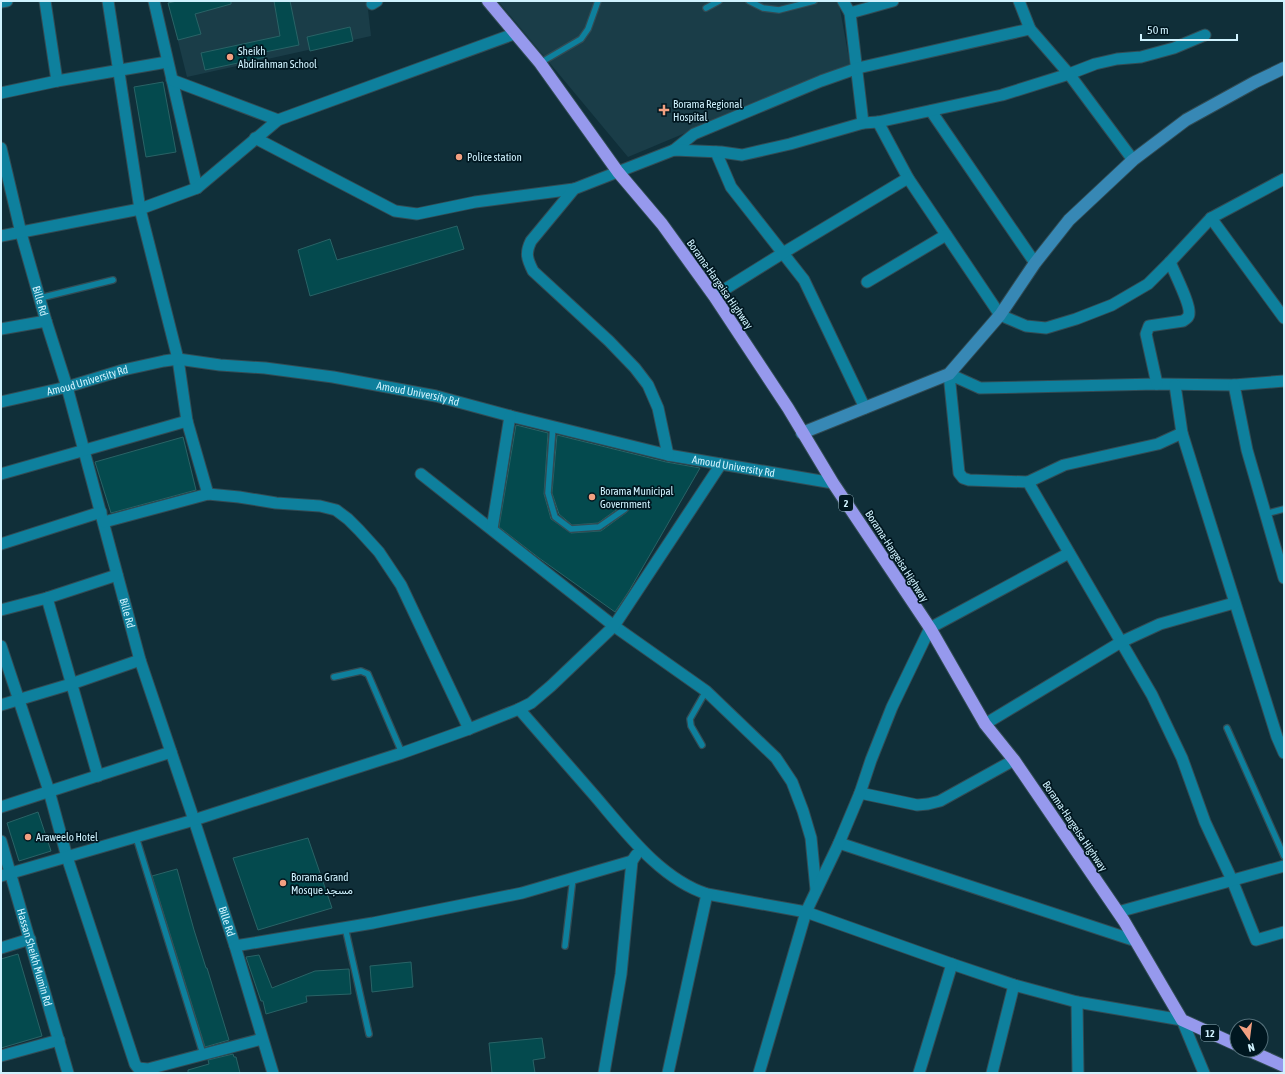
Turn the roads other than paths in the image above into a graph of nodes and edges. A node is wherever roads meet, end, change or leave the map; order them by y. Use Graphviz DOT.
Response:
graph roads {
  1 [pos="7,1"];
  2 [pos="45,1"];
  3 [pos="108,1"];
  4 [pos="154,1"];
  5 [pos="488,1"];
  6 [pos="598,1"];
  7 [pos="719,1"];
  8 [pos="749,1"];
  9 [pos="814,1"];
  10 [pos="844,1"];
  11 [pos="891,1"];
  12 [pos="1019,1"];
  13 [pos="1,2"];
  14 [pos="706,8"];
  15 [pos="850,13"];
  16 [pos="1030,29"];
  17 [pos="514,34"];
  18 [pos="1205,35"];
  19 [pos="167,62"];
  20 [pos="540,63"];
  21 [pos="858,68"];
  22 [pos="1284,68"];
  23 [pos="119,70"];
  24 [pos="1069,74"];
  25 [pos="172,80"];
  26 [pos="57,81"];
  27 [pos="1,93"];
  28 [pos="931,111"];
  29 [pos="278,120"];
  30 [pos="878,122"];
  31 [pos="864,123"];
  32 [pos="255,138"];
  33 [pos="1,148"];
  34 [pos="674,150"];
  35 [pos="716,152"];
  36 [pos="1133,160"];
  37 [pos="2,161"];
  38 [pos="618,172"];
  39 [pos="908,178"];
  40 [pos="1284,180"];
  41 [pos="197,188"];
  42 [pos="574,189"];
  43 [pos="140,209"];
  44 [pos="1211,218"];
  45 [pos="21,233"];
  46 [pos="946,235"];
  47 [pos="1,236"];
  48 [pos="783,253"];
  49 [pos="1170,262"];
  50 [pos="1035,263"];
  51 [pos="113,280"];
  52 [pos="867,282"];
  53 [pos="714,296"];
  54 [pos="40,298"];
  55 [pos="1000,315"];
  56 [pos="1284,318"];
  57 [pos="46,321"];
  58 [pos="1,329"];
  59 [pos="178,360"];
  60 [pos="949,374"];
  61 [pos="1284,381"];
  62 [pos="1157,384"];
  63 [pos="1175,385"];
  64 [pos="1234,385"];
  65 [pos="67,387"];
  66 [pos="1,402"];
  67 [pos="865,408"];
  68 [pos="510,416"];
  69 [pos="187,421"];
  70 [pos="553,426"];
  71 [pos="802,433"];
  72 [pos="1182,433"];
  73 [pos="84,450"];
  74 [pos="668,455"];
  75 [pos="721,464"];
  76 [pos="1,474"];
  77 [pos="421,474"];
  78 [pos="1028,482"];
  79 [pos="833,483"];
  80 [pos="208,494"];
  81 [pos="625,509"];
  82 [pos="1284,509"];
  83 [pos="1265,514"];
  84 [pos="102,517"];
  85 [pos="492,529"];
  86 [pos="1,544"];
  87 [pos="1069,553"];
  88 [pos="117,575"];
  89 [pos="1284,578"];
  90 [pos="47,598"];
  91 [pos="1234,603"];
  92 [pos="1,610"];
  93 [pos="614,626"];
  94 [pos="930,628"];
  95 [pos="1121,642"];
  96 [pos="1,646"];
  97 [pos="140,660"];
  98 [pos="334,677"];
  99 [pos="71,684"];
  100 [pos="706,691"];
  101 [pos="18,700"];
  102 [pos="1,705"];
  103 [pos="519,709"];
  104 [pos="985,724"];
  105 [pos="1227,728"];
  106 [pos="469,729"];
  107 [pos="702,745"];
  108 [pos="171,752"];
  109 [pos="402,752"];
  110 [pos="1284,753"];
  111 [pos="1014,760"];
  112 [pos="98,776"];
  113 [pos="49,791"];
  114 [pos="860,793"];
  115 [pos="1,806"];
  116 [pos="194,820"];
  117 [pos="136,837"];
  118 [pos="1,841"];
  119 [pos="839,843"];
  120 [pos="640,848"];
  121 [pos="1284,856"];
  122 [pos="67,857"];
  123 [pos="632,860"];
  124 [pos="1284,866"];
  125 [pos="6,875"];
  126 [pos="573,878"];
  127 [pos="1232,880"];
  128 [pos="816,891"];
  129 [pos="708,894"];
  130 [pos="806,912"];
  131 [pos="1118,912"];
  132 [pos="345,927"];
  133 [pos="1284,932"];
  134 [pos="30,939"];
  135 [pos="1136,941"];
  136 [pos="235,946"];
  137 [pos="565,946"];
  138 [pos="1,948"];
  139 [pos="952,964"];
  140 [pos="1014,985"];
  141 [pos="1077,1002"];
  142 [pos="1182,1020"];
  143 [pos="369,1034"];
  144 [pos="262,1038"];
  145 [pos="59,1040"];
  146 [pos="1229,1041"];
  147 [pos="203,1054"];
  148 [pos="1,1056"];
  149 [pos="1266,1058"];
  150 [pos="1284,1066"];
  151 [pos="68,1073"];
  152 [pos="273,1073"];
  153 [pos="604,1073"];
  154 [pos="668,1073"];
  155 [pos="759,1073"];
  156 [pos="919,1073"];
  157 [pos="992,1073"];
  158 [pos="1078,1073"];
  159 [pos="1204,1073"];
  1 -- 13 [label="street"];
  2 -- 26 [label="street"];
  3 -- 23 [label="street"];
  4 -- 19 [label="street"];
  5 -- 17 [label="highway, Borama-Hargeisa Highway / 2"];
  6 -- 20 [label="lane"];
  7 -- 14 [label="lane"];
  8 -- 9 [label="lane"];
  10 -- 15 [label="street"];
  11 -- 15 [label="street"];
  12 -- 16 [label="street"];
  15 -- 21 [label="street"];
  16 -- 21 [label="street"];
  16 -- 24 [label="street"];
  17 -- 20 [label="highway, Borama-Hargeisa Highway / 2"];
  17 -- 29 [label="street"];
  18 -- 24 [label="street"];
  19 -- 23 [label="street"];
  19 -- 25 [label="street"];
  20 -- 38 [label="highway, Borama-Hargeisa Highway / 2"];
  21 -- 31 [label="street"];
  21 -- 34 [label="street"];
  22 -- 36 [label="street"];
  23 -- 26 [label="street"];
  23 -- 43 [label="street"];
  24 -- 28 [label="street"];
  24 -- 36 [label="street"];
  25 -- 29 [label="street"];
  25 -- 41 [label="street"];
  26 -- 27 [label="street"];
  28 -- 30 [label="street"];
  28 -- 50 [label="street"];
  29 -- 32 [label="street"];
  30 -- 31 [label="street"];
  30 -- 39 [label="street"];
  31 -- 35 [label="street"];
  32 -- 41 [label="street"];
  32 -- 42 [label="street"];
  33 -- 37 [label="street, Bille Rd"];
  34 -- 35 [label="street"];
  34 -- 38 [label="street"];
  35 -- 48 [label="street"];
  36 -- 50 [label="street"];
  37 -- 45 [label="street, Bille Rd"];
  38 -- 42 [label="street"];
  38 -- 53 [label="highway, Borama-Hargeisa Highway / 2"];
  39 -- 46 [label="street"];
  39 -- 48 [label="street"];
  40 -- 44 [label="street"];
  41 -- 43 [label="street"];
  42 -- 74 [label="street"];
  43 -- 45 [label="street"];
  43 -- 59 [label="street"];
  44 -- 49 [label="street"];
  44 -- 56 [label="street"];
  45 -- 47 [label="street"];
  45 -- 54 [label="street, Bille Rd"];
  46 -- 52 [label="street"];
  46 -- 55 [label="street"];
  48 -- 53 [label="street"];
  48 -- 67 [label="street"];
  49 -- 55 [label="street"];
  49 -- 62 [label="street"];
  50 -- 55 [label="street"];
  51 -- 54 [label="lane"];
  53 -- 71 [label="highway, Borama-Hargeisa Highway / 2"];
  54 -- 57 [label="street, Bille Rd"];
  55 -- 60 [label="street"];
  57 -- 58 [label="street"];
  57 -- 65 [label="street, Bille Rd"];
  59 -- 65 [label="street, Amoud University Rd"];
  59 -- 68 [label="street, Amoud University Rd"];
  59 -- 69 [label="street"];
  60 -- 62 [label="street"];
  60 -- 67 [label="street"];
  60 -- 78 [label="street"];
  61 -- 64 [label="street"];
  62 -- 63 [label="street"];
  63 -- 64 [label="street"];
  63 -- 72 [label="street"];
  64 -- 83 [label="street"];
  65 -- 66 [label="street, Amoud University Rd"];
  65 -- 73 [label="street, Bille Rd"];
  67 -- 71 [label="street"];
  68 -- 70 [label="street, Amoud University Rd"];
  68 -- 85 [label="street"];
  69 -- 73 [label="street"];
  69 -- 80 [label="street"];
  70 -- 74 [label="street, Amoud University Rd"];
  70 -- 81 [label="lane"];
  71 -- 79 [label="highway, Borama-Hargeisa Highway / 2"];
  72 -- 78 [label="street"];
  72 -- 91 [label="street"];
  73 -- 76 [label="street"];
  73 -- 84 [label="street, Bille Rd"];
  74 -- 75 [label="street, Amoud University Rd"];
  75 -- 79 [label="street, Amoud University Rd"];
  75 -- 93 [label="street"];
  77 -- 85 [label="street"];
  78 -- 87 [label="street"];
  79 -- 94 [label="highway, Borama-Hargeisa Highway / 2"];
  80 -- 84 [label="street"];
  80 -- 106 [label="street"];
  82 -- 83 [label="lane"];
  83 -- 89 [label="street"];
  84 -- 86 [label="street"];
  84 -- 88 [label="street, Bille Rd"];
  85 -- 93 [label="street"];
  87 -- 94 [label="street"];
  87 -- 95 [label="street"];
  88 -- 90 [label="street"];
  88 -- 97 [label="street, Bille Rd"];
  90 -- 92 [label="street"];
  90 -- 99 [label="street"];
  91 -- 95 [label="street"];
  91 -- 110 [label="street"];
  93 -- 100 [label="street"];
  93 -- 103 [label="street"];
  94 -- 104 [label="highway, Borama-Hargeisa Highway / 2"];
  94 -- 114 [label="street"];
  95 -- 104 [label="street"];
  95 -- 127 [label="street"];
  96 -- 101 [label="street"];
  97 -- 99 [label="street"];
  97 -- 108 [label="street, Bille Rd"];
  98 -- 109 [label="lane"];
  99 -- 101 [label="street"];
  99 -- 112 [label="street"];
  100 -- 107 [label="lane"];
  100 -- 128 [label="street"];
  101 -- 102 [label="street"];
  101 -- 113 [label="street"];
  103 -- 106 [label="street"];
  103 -- 120 [label="street"];
  104 -- 111 [label="highway, Borama-Hargeisa Highway / 2"];
  105 -- 121 [label="lane"];
  106 -- 109 [label="street"];
  108 -- 112 [label="street"];
  108 -- 116 [label="street, Bille Rd"];
  109 -- 116 [label="street"];
  111 -- 114 [label="street"];
  111 -- 131 [label="highway, Borama-Hargeisa Highway / 2"];
  112 -- 113 [label="street"];
  113 -- 115 [label="street"];
  113 -- 122 [label="street"];
  114 -- 119 [label="street"];
  116 -- 117 [label="street"];
  116 -- 136 [label="street, Bille Rd"];
  117 -- 122 [label="street"];
  117 -- 147 [label="lane"];
  118 -- 125 [label="street, Hassan Sheikh Mumin Rd"];
  119 -- 128 [label="street"];
  119 -- 135 [label="street"];
  120 -- 123 [label="street"];
  120 -- 129 [label="street"];
  122 -- 125 [label="street"];
  122 -- 147 [label="street"];
  123 -- 126 [label="street"];
  123 -- 153 [label="street"];
  124 -- 127 [label="street"];
  125 -- 134 [label="street, Hassan Sheikh Mumin Rd"];
  126 -- 132 [label="street"];
  126 -- 137 [label="lane"];
  127 -- 131 [label="street"];
  127 -- 133 [label="street"];
  128 -- 130 [label="street"];
  129 -- 130 [label="street"];
  129 -- 154 [label="street"];
  130 -- 139 [label="street"];
  130 -- 155 [label="street"];
  131 -- 135 [label="highway, Borama-Hargeisa Highway / 2"];
  132 -- 136 [label="street"];
  132 -- 143 [label="lane"];
  134 -- 138 [label="street"];
  134 -- 145 [label="street, Hassan Sheikh Mumin Rd"];
  135 -- 142 [label="highway, Borama-Hargeisa Highway / 2"];
  136 -- 144 [label="street, Bille Rd"];
  139 -- 140 [label="street"];
  139 -- 156 [label="street"];
  140 -- 141 [label="street"];
  140 -- 157 [label="street"];
  141 -- 142 [label="street"];
  141 -- 158 [label="street"];
  142 -- 146 [label="highway, 12"];
  142 -- 159 [label="street"];
  144 -- 147 [label="street"];
  144 -- 152 [label="street, Bille Rd"];
  145 -- 148 [label="street"];
  145 -- 151 [label="street, Hassan Sheikh Mumin Rd"];
  149 -- 150 [label="highway"];
}
